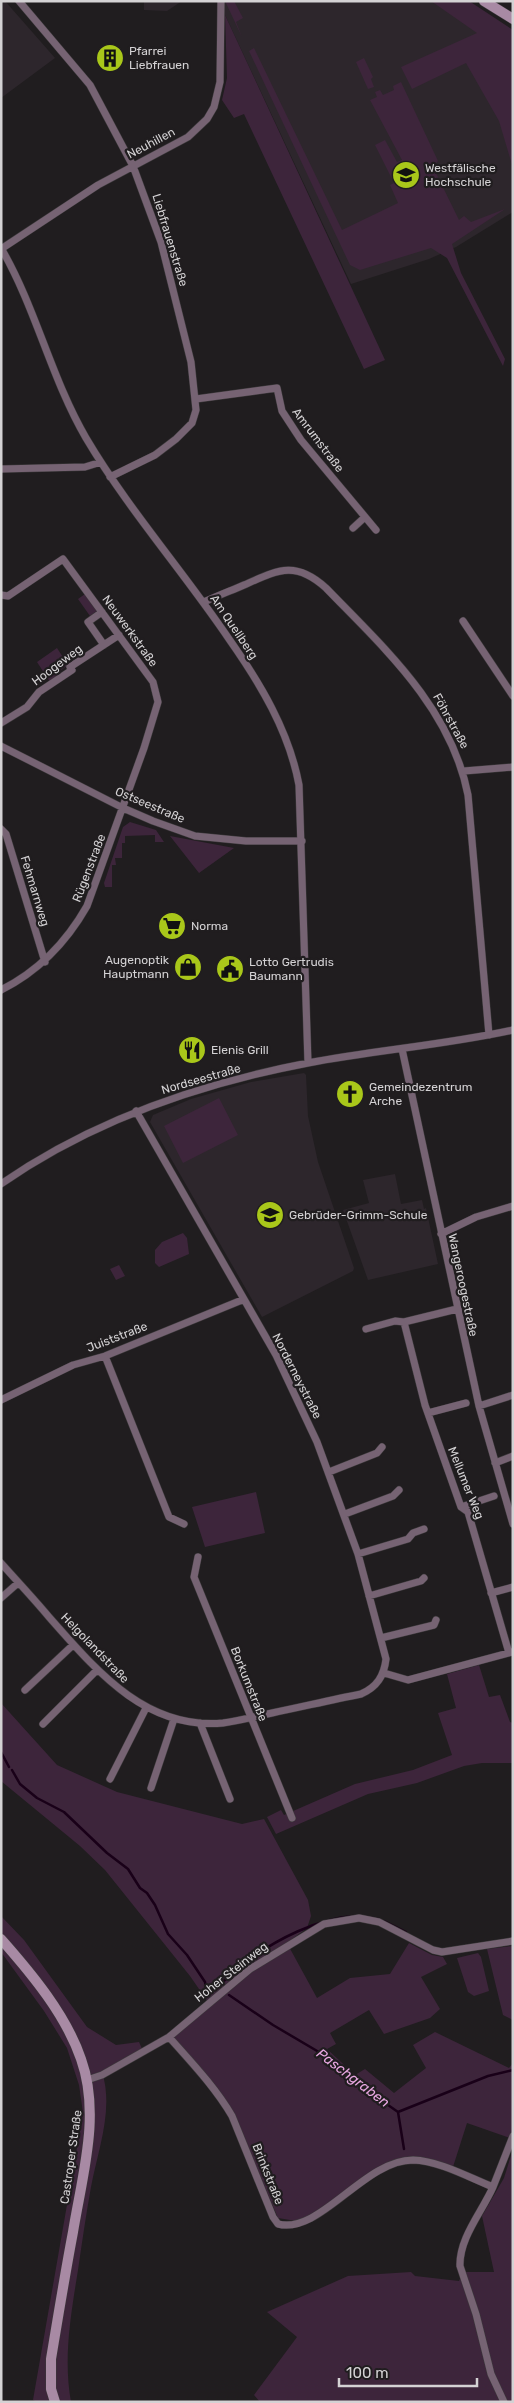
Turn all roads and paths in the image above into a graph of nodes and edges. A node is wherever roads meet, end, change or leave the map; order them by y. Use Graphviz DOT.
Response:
graph roads {
  1 [pos="19,1"];
  2 [pos="221,1"];
  3 [pos="484,1"];
  4 [pos="513,19"];
  5 [pos="133,166"];
  6 [pos="1,248"];
  7 [pos="196,399"];
  8 [pos="101,462"];
  9 [pos="1,469"];
  10 [pos="110,478"];
  11 [pos="366,518"];
  12 [pos="353,528"];
  13 [pos="376,530"];
  14 [pos="1,595"];
  15 [pos="204,602"];
  16 [pos="102,612"];
  17 [pos="463,621"];
  18 [pos="119,635"];
  19 [pos="104,645"];
  20 [pos="513,696"];
  21 [pos="1,724"];
  22 [pos="1,746"];
  23 [pos="513,767"];
  24 [pos="464,771"];
  25 [pos="123,808"];
  26 [pos="1,829"];
  27 [pos="302,841"];
  28 [pos="45,962"];
  29 [pos="1,990"];
  30 [pos="513,1030"];
  31 [pos="489,1035"];
  32 [pos="402,1049"];
  33 [pos="308,1063"];
  34 [pos="136,1111"];
  35 [pos="1,1184"];
  36 [pos="513,1206"];
  37 [pos="441,1234"];
  38 [pos="242,1300"];
  39 [pos="457,1308"];
  40 [pos="404,1322"];
  41 [pos="366,1328"];
  42 [pos="105,1356"];
  43 [pos="513,1395"];
  44 [pos="1,1400"];
  45 [pos="466,1403"];
  46 [pos="479,1406"];
  47 [pos="428,1413"];
  48 [pos="382,1447"];
  49 [pos="513,1456"];
  50 [pos="494,1463"];
  51 [pos="329,1472"];
  52 [pos="399,1490"];
  53 [pos="494,1496"];
  54 [pos="461,1507"];
  55 [pos="345,1514"];
  56 [pos="184,1524"];
  57 [pos="513,1524"];
  58 [pos="424,1529"];
  59 [pos="358,1554"];
  60 [pos="198,1557"];
  61 [pos="1,1563"];
  62 [pos="424,1578"];
  63 [pos="18,1583"];
  64 [pos="513,1587"];
  65 [pos="492,1593"];
  66 [pos="369,1596"];
  67 [pos="1,1598"];
  68 [pos="436,1620"];
  69 [pos="381,1638"];
  70 [pos="73,1645"];
  71 [pos="511,1652"];
  72 [pos="97,1670"];
  73 [pos="384,1673"];
  74 [pos="25,1690"];
  75 [pos="146,1708"];
  76 [pos="250,1718"];
  77 [pos="174,1719"];
  78 [pos="200,1722"];
  79 [pos="43,1724"];
  80 [pos="110,1779"];
  81 [pos="151,1788"];
  82 [pos="230,1799"];
  83 [pos="292,1818"];
  84 [pos="1,1939"];
  85 [pos="513,1941"];
  86 [pos="169,2037"];
  87 [pos="87,2080"];
  88 [pos="513,2136"];
  89 [pos="493,2187"];
  90 [pos="55,2402"];
  91 [pos="504,2402"];
  1 -- 5 [label="street, Liebfrauenstraße"];
  2 -- 5 [label="street, Neuhillen"];
  3 -- 4 [label="main road"];
  5 -- 6 [label="street, Neuhillen"];
  5 -- 7 [label="street, Liebfrauenstraße"];
  6 -- 8 [label="street, Am Quellberg"];
  7 -- 10 [label="street, Liebfrauenstraße"];
  7 -- 11 [label="street, Amrumstraße"];
  8 -- 9 [label="street"];
  8 -- 10 [label="street, Am Quellberg"];
  10 -- 15 [label="street, Am Quellberg"];
  11 -- 12 [label="street"];
  11 -- 13 [label="street, Amrumstraße"];
  14 -- 16 [label="street, Neuwerkstraße"];
  15 -- 24 [label="street, Föhrstraße"];
  15 -- 27 [label="street, Am Quellberg"];
  16 -- 18 [label="street, Neuwerkstraße"];
  16 -- 19 [label="street"];
  17 -- 20 [label="street"];
  18 -- 19 [label="street, Hoogeweg"];
  18 -- 25 [label="street, Neuwerkstraße"];
  19 -- 21 [label="street, Hoogeweg"];
  22 -- 25 [label="street, Ostseestraße"];
  23 -- 24 [label="street"];
  24 -- 31 [label="street, Föhrstraße"];
  25 -- 27 [label="street, Ostseestraße"];
  25 -- 28 [label="street, Rügenstraße"];
  26 -- 28 [label="street, Fehmarnweg"];
  27 -- 33 [label="street, Am Quellberg"];
  28 -- 29 [label="street, Rügenstraße"];
  30 -- 31 [label="street, Nordseestraße"];
  31 -- 32 [label="street, Nordseestraße"];
  32 -- 33 [label="street, Nordseestraße"];
  32 -- 37 [label="street, Wangeroogestraße"];
  33 -- 34 [label="street, Nordseestraße"];
  34 -- 35 [label="street, Nordseestraße"];
  34 -- 38 [label="street, Norderneystraße"];
  36 -- 37 [label="street"];
  37 -- 39 [label="street, Wangeroogestraße"];
  38 -- 42 [label="street, Juiststraße"];
  38 -- 51 [label="street, Norderneystraße"];
  39 -- 40 [label="street"];
  39 -- 46 [label="street, Wangeroogestraße"];
  40 -- 41 [label="street"];
  40 -- 47 [label="street, Mellumer Weg"];
  42 -- 44 [label="street, Juiststraße"];
  42 -- 56 [label="street"];
  43 -- 46 [label="street"];
  45 -- 47 [label="street"];
  46 -- 50 [label="street, Wangeroogestraße"];
  47 -- 54 [label="street, Mellumer Weg"];
  48 -- 51 [label="street"];
  49 -- 50 [label="street"];
  50 -- 57 [label="street, Wangeroogestraße"];
  51 -- 55 [label="street, Norderneystraße"];
  52 -- 55 [label="street"];
  53 -- 54 [label="street"];
  54 -- 65 [label="street, Mellumer Weg"];
  55 -- 59 [label="street, Norderneystraße"];
  58 -- 59 [label="street"];
  59 -- 66 [label="street, Norderneystraße"];
  60 -- 76 [label="street, Borkumstraße"];
  61 -- 63 [label="street, Helgolandstraße"];
  62 -- 66 [label="street"];
  63 -- 67 [label="street"];
  63 -- 70 [label="street, Helgolandstraße"];
  64 -- 65 [label="street"];
  65 -- 71 [label="street, Mellumer Weg"];
  66 -- 69 [label="street, Norderneystraße"];
  68 -- 69 [label="street"];
  69 -- 73 [label="street, Norderneystraße"];
  70 -- 72 [label="street, Helgolandstraße"];
  70 -- 74 [label="street"];
  71 -- 73 [label="street"];
  72 -- 75 [label="street, Helgolandstraße"];
  72 -- 79 [label="street"];
  73 -- 76 [label="street"];
  75 -- 77 [label="street, Helgolandstraße"];
  75 -- 80 [label="street"];
  76 -- 78 [label="street, Helgolandstraße"];
  76 -- 83 [label="street, Borkumstraße"];
  77 -- 78 [label="street, Helgolandstraße"];
  77 -- 81 [label="street"];
  78 -- 82 [label="street"];
  84 -- 87 [label="main road, Castroper Straße"];
  85 -- 86 [label="street, Hoher Steinweg"];
  86 -- 87 [label="street, Hoher Steinweg"];
  86 -- 89 [label="street, Brinkstraße"];
  87 -- 90 [label="main road, Castroper Straße"];
  88 -- 89 [label="street"];
  89 -- 91 [label="street"];
}
